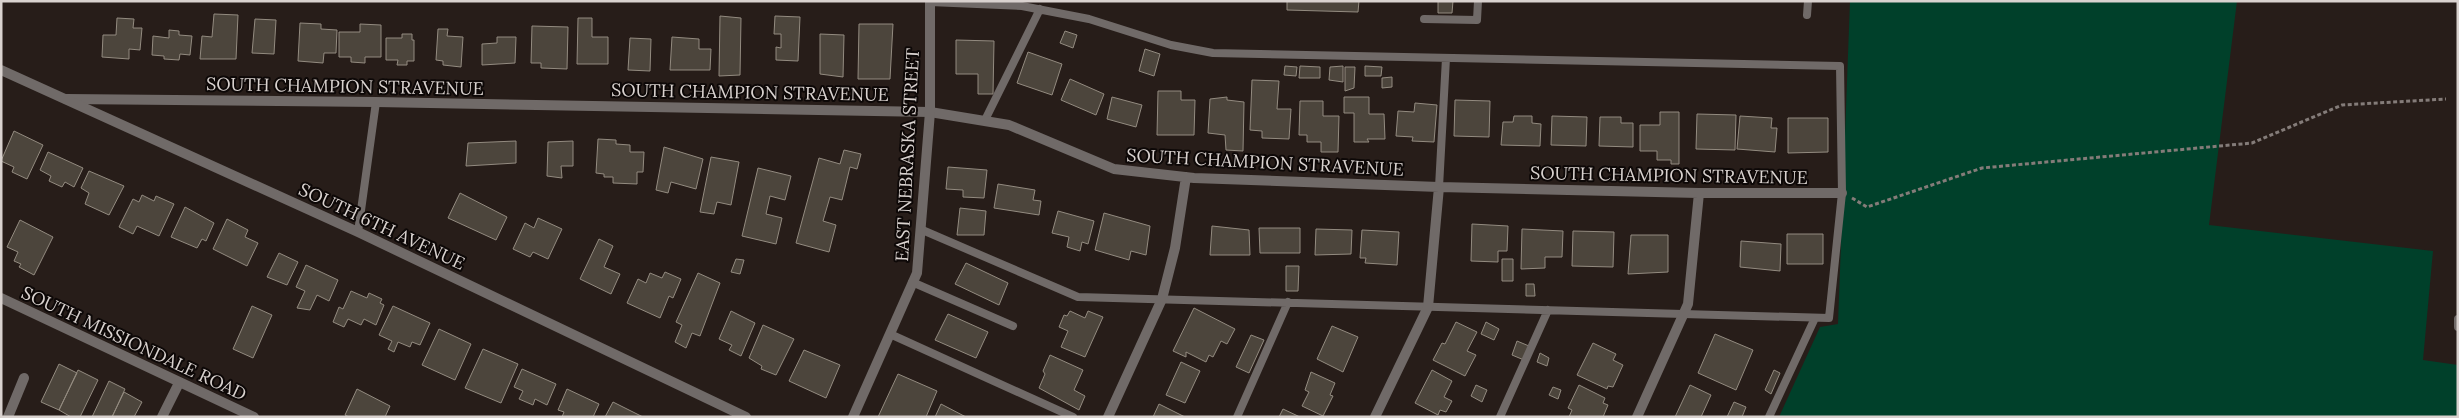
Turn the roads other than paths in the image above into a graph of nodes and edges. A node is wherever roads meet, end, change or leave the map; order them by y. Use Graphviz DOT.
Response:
graph roads {
  1 [pos="1478,1"];
  2 [pos="1808,1"];
  3 [pos="930,2"];
  4 [pos="1040,9"];
  5 [pos="1807,15"];
  6 [pos="1424,19"];
  7 [pos="1446,58"];
  8 [pos="1,70"];
  9 [pos="66,100"];
  10 [pos="376,102"];
  11 [pos="930,112"];
  12 [pos="985,120"];
  13 [pos="1186,177"];
  14 [pos="1439,187"];
  15 [pos="1699,193"];
  16 [pos="1842,193"];
  17 [pos="920,230"];
  18 [pos="358,232"];
  19 [pos="912,282"];
  20 [pos="1,298"];
  21 [pos="1162,299"];
  22 [pos="1288,302"];
  23 [pos="1428,307"];
  24 [pos="1548,310"];
  25 [pos="1684,314"];
  26 [pos="1815,318"];
  27 [pos="2458,318"];
  28 [pos="1013,326"];
  29 [pos="2458,327"];
  30 [pos="890,334"];
  31 [pos="24,378"];
  32 [pos="179,383"];
  33 [pos="8,417"];
  34 [pos="162,417"];
  35 [pos="254,417"];
  36 [pos="746,417"];
  37 [pos="853,417"];
  38 [pos="1073,417"];
  39 [pos="1108,417"];
  40 [pos="1237,417"];
  41 [pos="1375,417"];
  42 [pos="1500,417"];
  43 [pos="1637,417"];
  44 [pos="1769,417"];
  1 -- 6 [label="lane"];
  2 -- 5 [label="lane"];
  3 -- 4 [label="lane"];
  3 -- 11 [label="street, EAST NEBRASKA STREET"];
  4 -- 7 [label="lane"];
  4 -- 12 [label="lane"];
  7 -- 14 [label="lane"];
  7 -- 16 [label="lane"];
  8 -- 9 [label="street, SOUTH 6TH AVENUE"];
  9 -- 10 [label="street, SOUTH CHAMPION STRAVENUE"];
  9 -- 18 [label="street, SOUTH 6TH AVENUE"];
  10 -- 11 [label="street, SOUTH CHAMPION STRAVENUE"];
  10 -- 18 [label="lane"];
  11 -- 12 [label="street, SOUTH CHAMPION STRAVENUE"];
  11 -- 17 [label="street, EAST NEBRASKA STREET"];
  12 -- 13 [label="street, SOUTH CHAMPION STRAVENUE"];
  13 -- 14 [label="street, SOUTH CHAMPION STRAVENUE"];
  13 -- 21 [label="street"];
  14 -- 15 [label="street, SOUTH CHAMPION STRAVENUE"];
  14 -- 23 [label="street"];
  15 -- 16 [label="street, SOUTH CHAMPION STRAVENUE"];
  15 -- 25 [label="street"];
  16 -- 26 [label="lane"];
  17 -- 19 [label="street, EAST NEBRASKA STREET"];
  17 -- 21 [label="lane"];
  18 -- 36 [label="street, SOUTH 6TH AVENUE"];
  19 -- 28 [label="lane"];
  19 -- 30 [label="street, EAST NEBRASKA STREET"];
  20 -- 32 [label="street, SOUTH MISSIONDALE ROAD"];
  21 -- 22 [label="lane"];
  21 -- 39 [label="street"];
  22 -- 23 [label="lane"];
  22 -- 40 [label="lane"];
  23 -- 24 [label="lane"];
  23 -- 41 [label="street"];
  24 -- 25 [label="lane"];
  24 -- 42 [label="lane"];
  25 -- 26 [label="lane"];
  25 -- 43 [label="street"];
  26 -- 44 [label="lane"];
  27 -- 29 [label="lane"];
  30 -- 37 [label="street, EAST NEBRASKA STREET"];
  30 -- 38 [label="lane"];
  31 -- 33 [label="street"];
  32 -- 34 [label="street"];
  32 -- 35 [label="street, SOUTH MISSIONDALE ROAD"];
}
